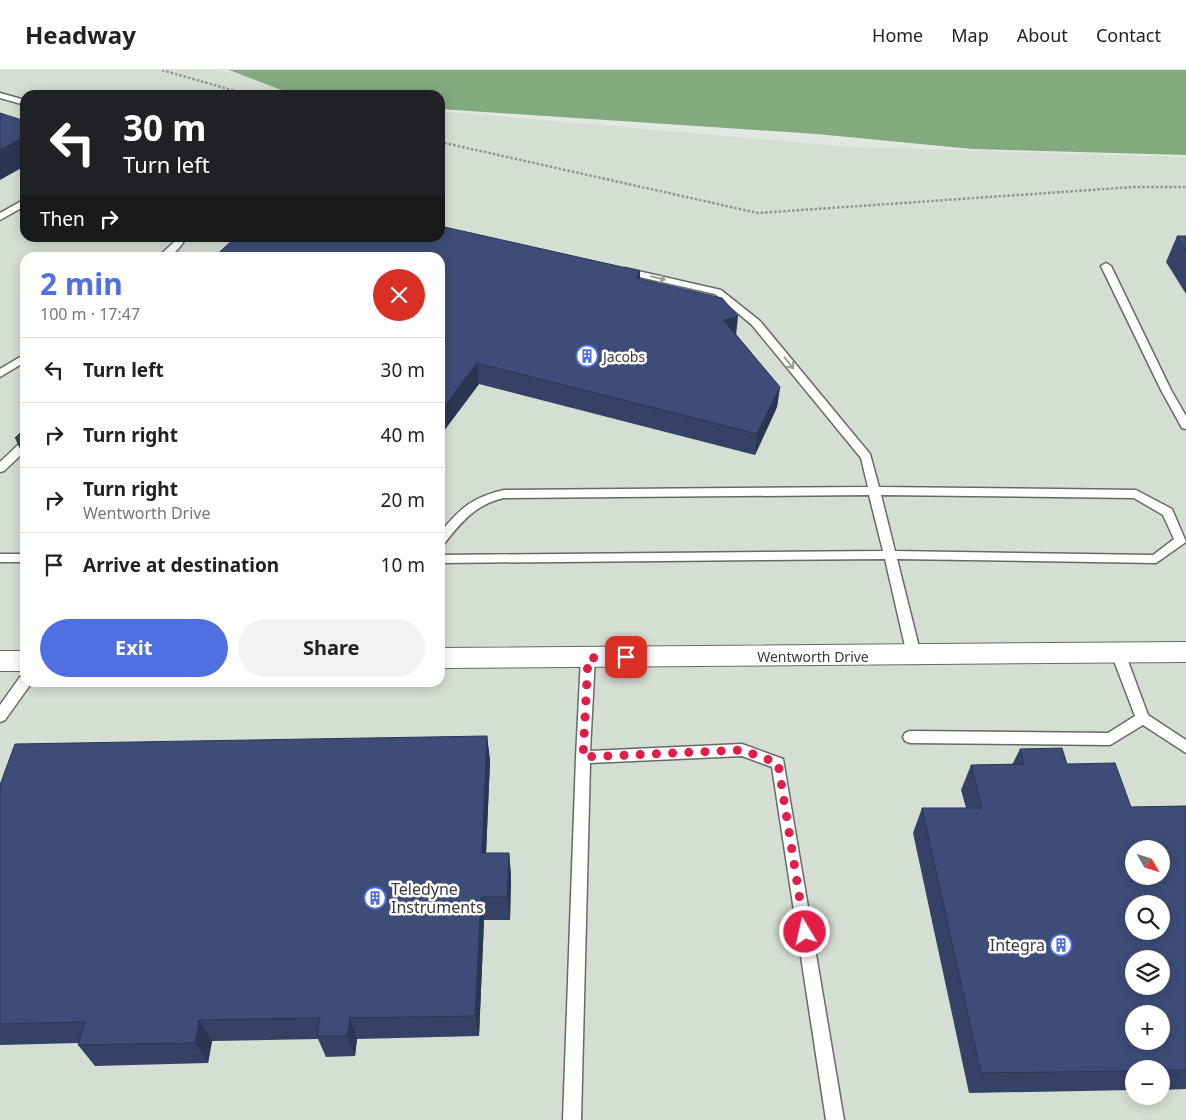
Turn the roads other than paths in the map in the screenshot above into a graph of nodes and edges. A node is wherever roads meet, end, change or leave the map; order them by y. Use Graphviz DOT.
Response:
graph roads {
  1 [pos="0,95"];
  2 [pos="20,101"];
  3 [pos="20,205"];
  4 [pos="0,217"];
  5 [pos="179,242"];
  6 [pos="168,252"];
  7 [pos="1106,266"];
  8 [pos="613,268"];
  9 [pos="20,360"];
  10 [pos="0,374"];
  11 [pos="1186,425"];
  12 [pos="20,450"];
  13 [pos="0,468"];
  14 [pos="874,491"];
  15 [pos="445,535"];
  16 [pos="890,555"];
  17 [pos="0,558"];
  18 [pos="20,558"];
  19 [pos="445,558"];
  20 [pos="1118,652"];
  21 [pos="1186,652"];
  22 [pos="914,655"];
  23 [pos="445,658"];
  24 [pos="588,658"];
  25 [pos="0,661"];
  26 [pos="20,661"];
  27 [pos="21,687"];
  28 [pos="0,716"];
  29 [pos="1144,718"];
  30 [pos="910,737"];
  31 [pos="1186,747"];
  32 [pos="583,757"];
  33 [pos="572,1120"];
  34 [pos="835,1120"];
  1 -- 2 [label="lane"];
  3 -- 4 [label="lane"];
  5 -- 6 [label="lane"];
  7 -- 11 [label="lane"];
  8 -- 14 [label="lane, one-way"];
  9 -- 10 [label="lane"];
  12 -- 13 [label="lane"];
  14 -- 15 [label="lane"];
  14 -- 16 [label="lane"];
  14 -- 16 [label="lane"];
  16 -- 19 [label="lane"];
  16 -- 22 [label="lane"];
  17 -- 18 [label="lane"];
  20 -- 21 [label="street, Wentworth Drive"];
  20 -- 22 [label="street, Wentworth Drive"];
  20 -- 29 [label="lane"];
  22 -- 24 [label="street, Wentworth Drive"];
  23 -- 24 [label="street, Wentworth Drive"];
  24 -- 32 [label="lane"];
  25 -- 26 [label="street"];
  27 -- 28 [label="lane"];
  29 -- 30 [label="lane"];
  29 -- 31 [label="lane"];
  32 -- 33 [label="lane"];
  32 -- 34 [label="lane"];
}
